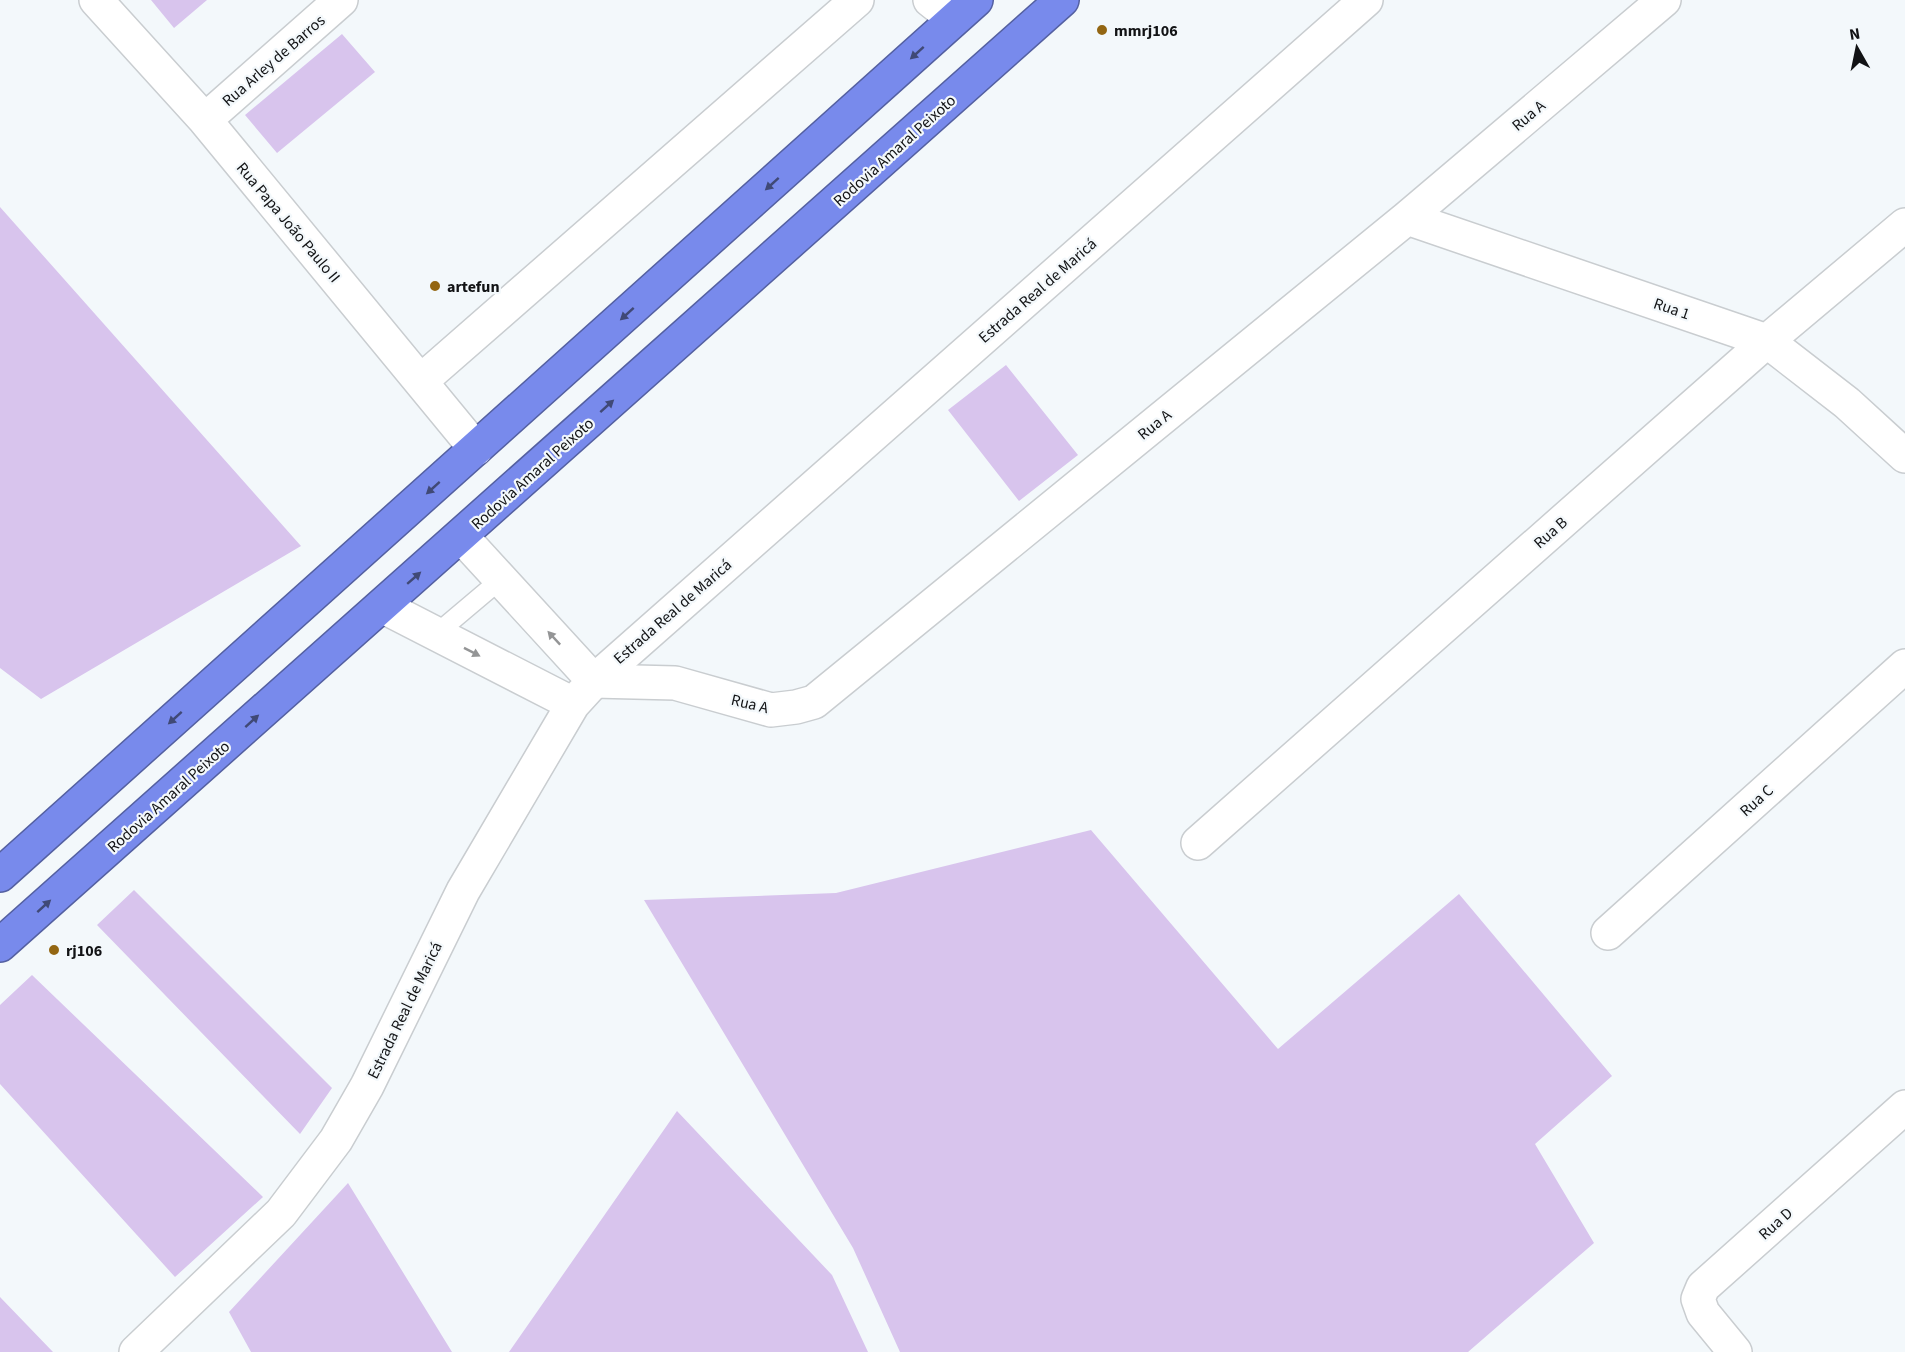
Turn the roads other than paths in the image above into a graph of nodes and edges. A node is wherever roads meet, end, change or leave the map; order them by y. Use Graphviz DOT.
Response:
graph roads {
  1 [pos="96,0"];
  2 [pos="341,0"];
  3 [pos="857,0"];
  4 [pos="1062,0"];
  5 [pos="1366,0"];
  6 [pos="1664,0"];
  7 [pos="954,6"];
  8 [pos="205,120"];
  9 [pos="1407,218"];
  10 [pos="1905,225"];
  11 [pos="1767,341"];
  12 [pos="421,381"];
  13 [pos="476,449"];
  14 [pos="1905,456"];
  15 [pos="461,536"];
  16 [pos="500,580"];
  17 [pos="382,606"];
  18 [pos="436,634"];
  19 [pos="1905,666"];
  20 [pos="584,692"];
  21 [pos="1198,843"];
  22 [pos="0,875"];
  23 [pos="1608,933"];
  24 [pos="0,945"];
  25 [pos="1905,1107"];
  26 [pos="136,1352"];
  27 [pos="1735,1352"];
  1 -- 8 [label="street, Rua Papa João Paulo II"];
  2 -- 8 [label="street, Rua Arley de Barros"];
  3 -- 12 [label="street"];
  15 -- 4 [label="highway, Rodovia Amaral Peixoto, one-way"];
  5 -- 20 [label="street, Estrada Real de Maricá"];
  6 -- 9 [label="street, Rua A"];
  7 -- 13 [label="highway, one-way"];
  8 -- 12 [label="street, Rua Papa João Paulo II"];
  9 -- 11 [label="street, Rua 1"];
  9 -- 20 [label="street, Rua A"];
  10 -- 11 [label="street, Rua B"];
  11 -- 14 [label="street, Rua 1"];
  11 -- 21 [label="street, Rua B"];
  12 -- 13 [label="street, Rua Papa João Paulo II"];
  13 -- 22 [label="highway, one-way"];
  15 -- 16 [label="street"];
  17 -- 15 [label="highway, Rodovia Amaral Peixoto, one-way"];
  16 -- 18 [label="lane"];
  20 -- 16 [label="street, one-way"];
  17 -- 18 [label="street"];
  24 -- 17 [label="highway, Rodovia Amaral Peixoto, one-way"];
  18 -- 20 [label="street, one-way"];
  19 -- 23 [label="street, Rua C"];
  20 -- 26 [label="street, Estrada Real de Maricá"];
  25 -- 27 [label="street, Rua D"];
}
